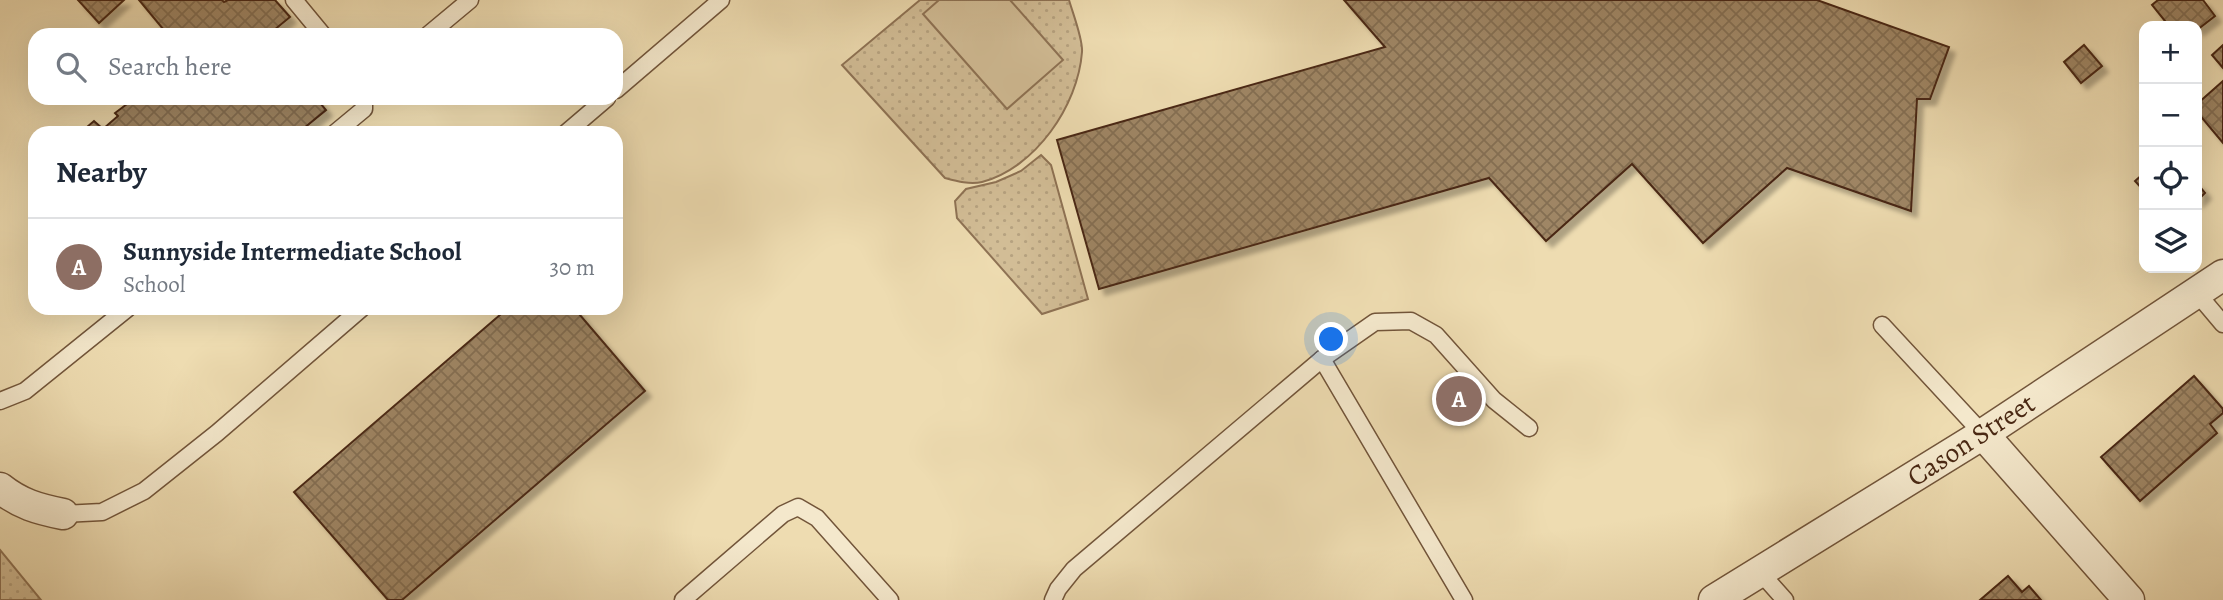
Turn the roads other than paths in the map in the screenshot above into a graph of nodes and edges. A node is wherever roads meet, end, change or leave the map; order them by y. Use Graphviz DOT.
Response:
graph roads {
  1 [pos="295,0"];
  2 [pos="470,0"];
  3 [pos="722,0"];
  4 [pos="317,28"];
  5 [pos="436,28"];
  6 [pos="623,84"];
  7 [pos="364,105"];
  8 [pos="599,105"];
  9 [pos="343,126"];
  10 [pos="574,126"];
  11 [pos="2223,275"];
  12 [pos="2196,292"];
  13 [pos="120,315"];
  14 [pos="354,315"];
  15 [pos="2223,324"];
  16 [pos="1882,325"];
  17 [pos="1322,359"];
  18 [pos="0,401"];
  19 [pos="1529,428"];
  20 [pos="1983,434"];
  21 [pos="0,488"];
  22 [pos="63,514"];
  23 [pos="1760,572"];
  24 [pos="683,600"];
  25 [pos="890,600"];
  26 [pos="1053,600"];
  27 [pos="1464,600"];
  28 [pos="1714,600"];
  29 [pos="1785,600"];
  30 [pos="2129,600"];
  1 -- 4 [label="lane"];
  2 -- 5 [label="lane"];
  3 -- 6 [label="lane"];
  7 -- 9 [label="lane"];
  8 -- 10 [label="lane"];
  11 -- 12 [label="street, Cason Street"];
  12 -- 15 [label="lane"];
  12 -- 20 [label="street, Cason Street"];
  13 -- 18 [label="lane"];
  14 -- 22 [label="lane"];
  16 -- 20 [label="lane"];
  17 -- 19 [label="lane"];
  17 -- 26 [label="lane"];
  17 -- 27 [label="lane"];
  20 -- 23 [label="street, Cason Street"];
  20 -- 30 [label="street"];
  21 -- 22 [label="street"];
  23 -- 28 [label="street, Cason Street"];
  23 -- 29 [label="lane"];
  24 -- 25 [label="lane"];
}
